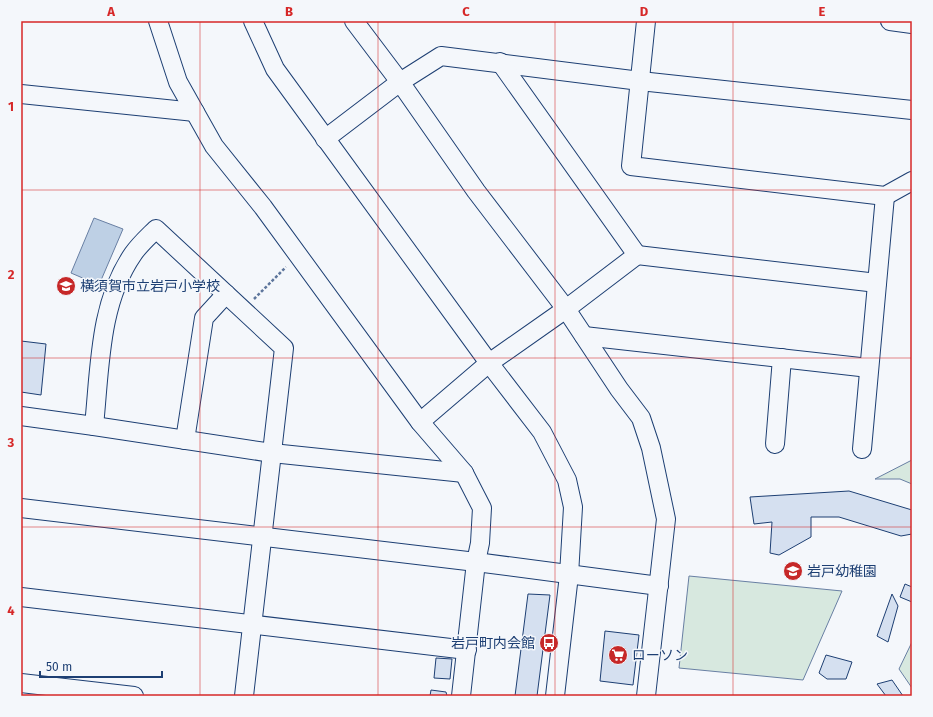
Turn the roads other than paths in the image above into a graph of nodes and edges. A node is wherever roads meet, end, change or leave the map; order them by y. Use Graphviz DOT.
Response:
graph roads {
  1 [pos="158,21"];
  2 [pos="253,21"];
  3 [pos="354,21"];
  4 [pos="646,21"];
  5 [pos="890,21"];
  6 [pos="912,24"];
  7 [pos="500,62"];
  8 [pos="640,81"];
  9 [pos="400,82"];
  10 [pos="21,94"];
  11 [pos="912,110"];
  12 [pos="195,112"];
  13 [pos="325,139"];
  14 [pos="912,181"];
  15 [pos="885,196"];
  16 [pos="637,255"];
  17 [pos="877,283"];
  18 [pos="226,294"];
  19 [pos="566,309"];
  20 [pos="584,336"];
  21 [pos="782,358"];
  22 [pos="489,364"];
  23 [pos="870,368"];
  24 [pos="21,416"];
  25 [pos="420,422"];
  26 [pos="94,426"];
  27 [pos="185,440"];
  28 [pos="775,444"];
  29 [pos="862,449"];
  30 [pos="272,453"];
  31 [pos="464,474"];
  32 [pos="21,508"];
  33 [pos="262,538"];
  34 [pos="476,562"];
  35 [pos="569,575"];
  36 [pos="659,586"];
  37 [pos="21,597"];
  38 [pos="252,624"];
  39 [pos="467,650"];
  40 [pos="21,683"];
  41 [pos="134,696"];
  42 [pos="244,696"];
  43 [pos="461,696"];
  44 [pos="555,696"];
  45 [pos="646,696"];
  1 -- 12 [label="street"];
  2 -- 13 [label="street"];
  3 -- 9 [label="street"];
  4 -- 8 [label="street"];
  5 -- 6 [label="street"];
  7 -- 8 [label="street"];
  7 -- 9 [label="street"];
  7 -- 16 [label="street"];
  8 -- 11 [label="street"];
  8 -- 15 [label="street"];
  9 -- 13 [label="street"];
  9 -- 19 [label="street"];
  10 -- 12 [label="street"];
  12 -- 25 [label="street"];
  13 -- 22 [label="street"];
  14 -- 15 [label="street"];
  15 -- 17 [label="street"];
  16 -- 17 [label="street"];
  16 -- 19 [label="street"];
  17 -- 23 [label="street"];
  18 -- 26 [label="street"];
  18 -- 27 [label="street"];
  18 -- 30 [label="street"];
  19 -- 20 [label="street"];
  19 -- 22 [label="street"];
  20 -- 21 [label="street"];
  20 -- 36 [label="street"];
  21 -- 23 [label="street"];
  21 -- 28 [label="street"];
  22 -- 25 [label="street"];
  22 -- 35 [label="street"];
  23 -- 29 [label="street"];
  24 -- 26 [label="street"];
  25 -- 31 [label="street"];
  26 -- 27 [label="street"];
  27 -- 30 [label="street"];
  30 -- 31 [label="street"];
  30 -- 33 [label="street"];
  31 -- 34 [label="street"];
  32 -- 33 [label="street"];
  33 -- 34 [label="street"];
  33 -- 38 [label="street"];
  34 -- 35 [label="street"];
  34 -- 39 [label="street"];
  35 -- 36 [label="street"];
  35 -- 44 [label="street"];
  36 -- 45 [label="street"];
  37 -- 38 [label="street"];
  38 -- 39 [label="street"];
  38 -- 42 [label="street"];
  39 -- 43 [label="street"];
  40 -- 41 [label="street"];
}
